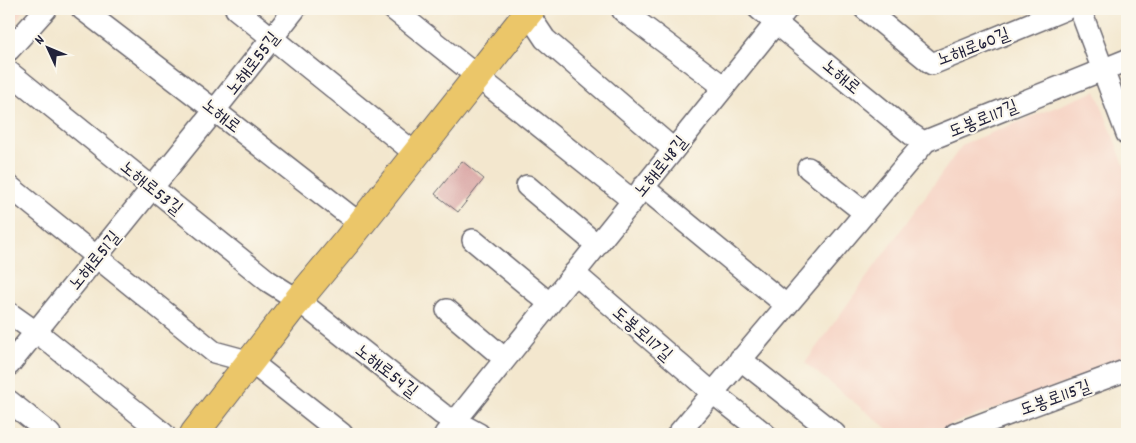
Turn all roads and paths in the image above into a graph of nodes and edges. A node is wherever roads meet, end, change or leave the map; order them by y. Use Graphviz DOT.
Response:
graph roads {
  1 [pos="46,9"];
  2 [pos="82,9"];
  3 [pos="236,9"];
  4 [pos="295,9"];
  5 [pos="393,9"];
  6 [pos="759,9"];
  7 [pos="865,9"];
  8 [pos="1066,9"];
  9 [pos="1080,9"];
  10 [pos="528,10"];
  11 [pos="623,11"];
  12 [pos="781,15"];
  13 [pos="273,37"];
  14 [pos="9,50"];
  15 [pos="1127,60"];
  16 [pos="1103,70"];
  17 [pos="9,72"];
  18 [pos="478,76"];
  19 [pos="724,87"];
  20 [pos="215,110"];
  21 [pos="1127,134"];
  22 [pos="926,141"];
  23 [pos="673,149"];
  24 [pos="416,154"];
  25 [pos="808,168"];
  26 [pos="9,186"];
  27 [pos="527,186"];
  28 [pos="152,187"];
  29 [pos="637,194"];
  30 [pos="864,213"];
  31 [pos="360,224"];
  32 [pos="473,240"];
  33 [pos="596,245"];
  34 [pos="96,257"];
  35 [pos="574,273"];
  36 [pos="298,300"];
  37 [pos="549,303"];
  38 [pos="786,305"];
  39 [pos="447,310"];
  40 [pos="9,313"];
  41 [pos="35,332"];
  42 [pos="505,359"];
  43 [pos="740,359"];
  44 [pos="251,362"];
  45 [pos="9,365"];
  46 [pos="1127,370"];
  47 [pos="712,392"];
  48 [pos="9,401"];
  49 [pos="450,427"];
  50 [pos="50,434"];
  51 [pos="164,434"];
  52 [pos="194,434"];
  53 [pos="342,434"];
  54 [pos="479,434"];
  55 [pos="678,434"];
  56 [pos="765,434"];
  57 [pos="835,434"];
  58 [pos="955,434"];
  1 -- 14 [label="street"];
  2 -- 20 [label="street, 노해로"];
  3 -- 13 [label="street"];
  4 -- 13 [label="street, 노해로55길"];
  5 -- 18 [label="street"];
  6 -- 12 [label="street, 노해로"];
  7 -- 8 [label="street, 노해로60길"];
  9 -- 16 [label="street"];
  10 -- 18 [label="main road"];
  10 -- 23 [label="street"];
  11 -- 19 [label="street"];
  12 -- 19 [label="street, 노해로48길"];
  12 -- 22 [label="street, 노해로"];
  13 -- 20 [label="street, 노해로55길"];
  13 -- 24 [label="street"];
  15 -- 16 [label="street, 도봉로117길"];
  16 -- 21 [label="street"];
  16 -- 22 [label="street, 도봉로117길"];
  17 -- 28 [label="street, 노해로53길"];
  18 -- 24 [label="main road"];
  18 -- 29 [label="street"];
  19 -- 23 [label="street, 노해로48길"];
  20 -- 28 [label="street, 노해로55길"];
  20 -- 31 [label="street, 노해로"];
  22 -- 30 [label="street, 도봉로117길"];
  23 -- 29 [label="street, 노해로48길"];
  24 -- 31 [label="main road"];
  25 -- 30 [label="street"];
  26 -- 34 [label="street"];
  27 -- 33 [label="street"];
  28 -- 34 [label="street, 노해로51길"];
  28 -- 36 [label="street, 노해로53길"];
  29 -- 33 [label="street, 노해로48길"];
  29 -- 38 [label="street"];
  30 -- 38 [label="street, 도봉로117길"];
  31 -- 36 [label="main road"];
  32 -- 37 [label="street"];
  33 -- 35 [label="street, 노해로48길"];
  34 -- 41 [label="street, 노해로51길"];
  34 -- 44 [label="street"];
  35 -- 37 [label="street, 노해로48길"];
  35 -- 47 [label="street, 도봉로117길"];
  36 -- 44 [label="main road"];
  36 -- 49 [label="street, 노해로54길"];
  37 -- 42 [label="street, 노해로48길"];
  38 -- 43 [label="street, 도봉로117길"];
  39 -- 42 [label="street"];
  40 -- 41 [label="street"];
  41 -- 45 [label="street, 노해로51길"];
  41 -- 51 [label="street"];
  42 -- 49 [label="street, 노해로48길"];
  43 -- 47 [label="street, 도봉로117길"];
  43 -- 57 [label="street"];
  44 -- 52 [label="main road"];
  44 -- 53 [label="street"];
  46 -- 58 [label="street, 도봉로115길"];
  47 -- 55 [label="street, 도봉로117길"];
  47 -- 56 [label="street, 도봉로117길"];
  48 -- 50 [label="street"];
  49 -- 54 [label="street, 노해로54길"];
}
